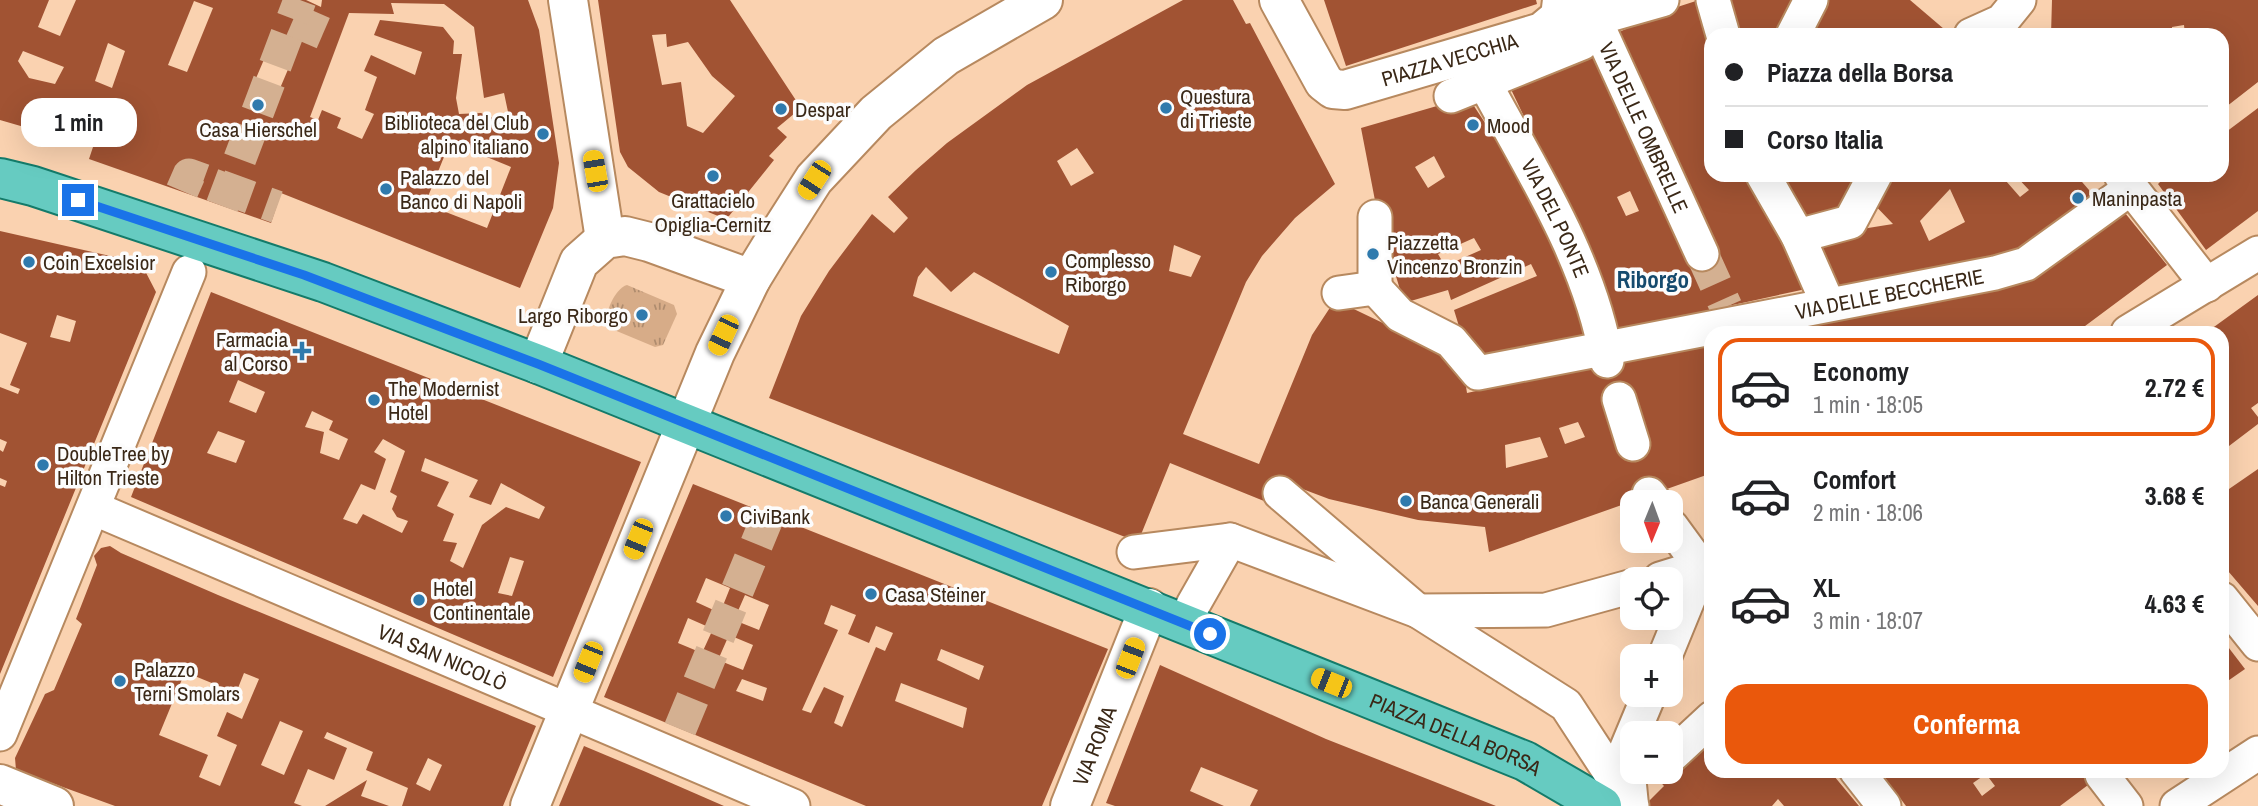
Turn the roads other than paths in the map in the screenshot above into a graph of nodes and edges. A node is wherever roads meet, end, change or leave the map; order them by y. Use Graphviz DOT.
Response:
graph roads {
  1 [pos="568,0"];
  2 [pos="1043,0"];
  3 [pos="1279,0"];
  4 [pos="1661,0"];
  5 [pos="1713,0"];
  6 [pos="1811,0"];
  7 [pos="1575,9"];
  8 [pos="2012,19"];
  9 [pos="1721,28"];
  10 [pos="1797,28"];
  11 [pos="1989,28"];
  12 [pos="1484,82"];
  13 [pos="1451,96"];
  14 [pos="0,178"];
  15 [pos="1767,182"];
  16 [pos="1871,182"];
  17 [pos="2125,182"];
  18 [pos="2127,182"];
  19 [pos="1375,217"];
  20 [pos="1798,236"];
  21 [pos="605,239"];
  22 [pos="1702,254"];
  23 [pos="2254,256"];
  24 [pos="189,272"];
  25 [pos="751,279"];
  26 [pos="2207,285"];
  27 [pos="1375,288"];
  28 [pos="1339,293"];
  29 [pos="1828,304"];
  30 [pos="2138,326"];
  31 [pos="1606,354"];
  32 [pos="538,364"];
  33 [pos="1619,399"];
  34 [pos="685,423"];
  35 [pos="1633,444"];
  36 [pos="1280,492"];
  37 [pos="93,508"];
  38 [pos="1230,540"];
  39 [pos="1684,542"];
  40 [pos="1134,552"];
  41 [pos="1704,566"];
  42 [pos="1704,572"];
  43 [pos="1683,575"];
  44 [pos="1704,579"];
  45 [pos="1620,590"];
  46 [pos="1193,605"];
  47 [pos="1149,608"];
  48 [pos="2229,608"];
  49 [pos="1418,611"];
  50 [pos="1671,644"];
  51 [pos="2258,644"];
  52 [pos="1643,707"];
  53 [pos="568,712"];
  54 [pos="1704,725"];
  55 [pos="1,729"];
  56 [pos="1683,745"];
  57 [pos="2258,753"];
  58 [pos="2229,772"];
  59 [pos="1862,778"];
  60 [pos="2104,778"];
  61 [pos="2220,778"];
  62 [pos="0,784"];
  63 [pos="1647,784"];
  64 [pos="54,806"];
  65 [pos="530,806"];
  66 [pos="793,806"];
  67 [pos="1070,806"];
  68 [pos="1602,806"];
  69 [pos="1632,806"];
  70 [pos="1884,806"];
  71 [pos="2126,806"];
  72 [pos="2177,806"];
  1 -- 21 [label="main road"];
  2 -- 25 [label="main road"];
  3 -- 7 [label="main road, PIAZZA VECCHIA"];
  4 -- 7 [label="street, PIAZZA VECCHIA"];
  5 -- 9 [label="street"];
  6 -- 10 [label="street"];
  7 -- 12 [label="street, PIAZZA VECCHIA"];
  7 -- 22 [label="street, VIA DELLE OMBRELLE"];
  8 -- 11 [label="street"];
  12 -- 13 [label="street, PIAZZA VECCHIA"];
  12 -- 31 [label="street, VIA DEL PONTE"];
  14 -- 32 [label="main road, PIAZZA DELLA BORSA"];
  15 -- 20 [label="street"];
  16 -- 20 [label="street"];
  17 -- 29 [label="street, VIA DELLE BECCHERIE"];
  18 -- 26 [label="street"];
  19 -- 27 [label="street"];
  20 -- 29 [label="street"];
  21 -- 25 [label="main road"];
  21 -- 32 [label="main road"];
  23 -- 26 [label="street"];
  24 -- 37 [label="street"];
  25 -- 34 [label="main road"];
  26 -- 30 [label="street"];
  27 -- 28 [label="street"];
  27 -- 31 [label="street, VIA DELLE BECCHERIE"];
  29 -- 31 [label="street, VIA DELLE BECCHERIE"];
  32 -- 34 [label="main road, PIAZZA DELLA BORSA"];
  33 -- 35 [label="street"];
  34 -- 47 [label="main road, PIAZZA DELLA BORSA"];
  34 -- 53 [label="main road"];
  36 -- 49 [label="street"];
  37 -- 53 [label="street, VIA SAN NICOLÒ"];
  37 -- 55 [label="street"];
  38 -- 40 [label="street"];
  38 -- 46 [label="street"];
  38 -- 49 [label="street"];
  39 -- 41 [label="street"];
  42 -- 43 [label="street"];
  44 -- 50 [label="street"];
  45 -- 49 [label="street"];
  47 -- 67 [label="main road, VIA ROMA"];
  47 -- 68 [label="main road, PIAZZA DELLA BORSA"];
  48 -- 51 [label="street"];
  49 -- 52 [label="street"];
  53 -- 65 [label="main road"];
  53 -- 66 [label="street, VIA SAN NICOLÒ"];
  54 -- 56 [label="street"];
  57 -- 58 [label="street"];
  59 -- 70 [label="street"];
  60 -- 71 [label="street"];
  61 -- 72 [label="street"];
  62 -- 64 [label="main road"];
  63 -- 69 [label="street"];
}
